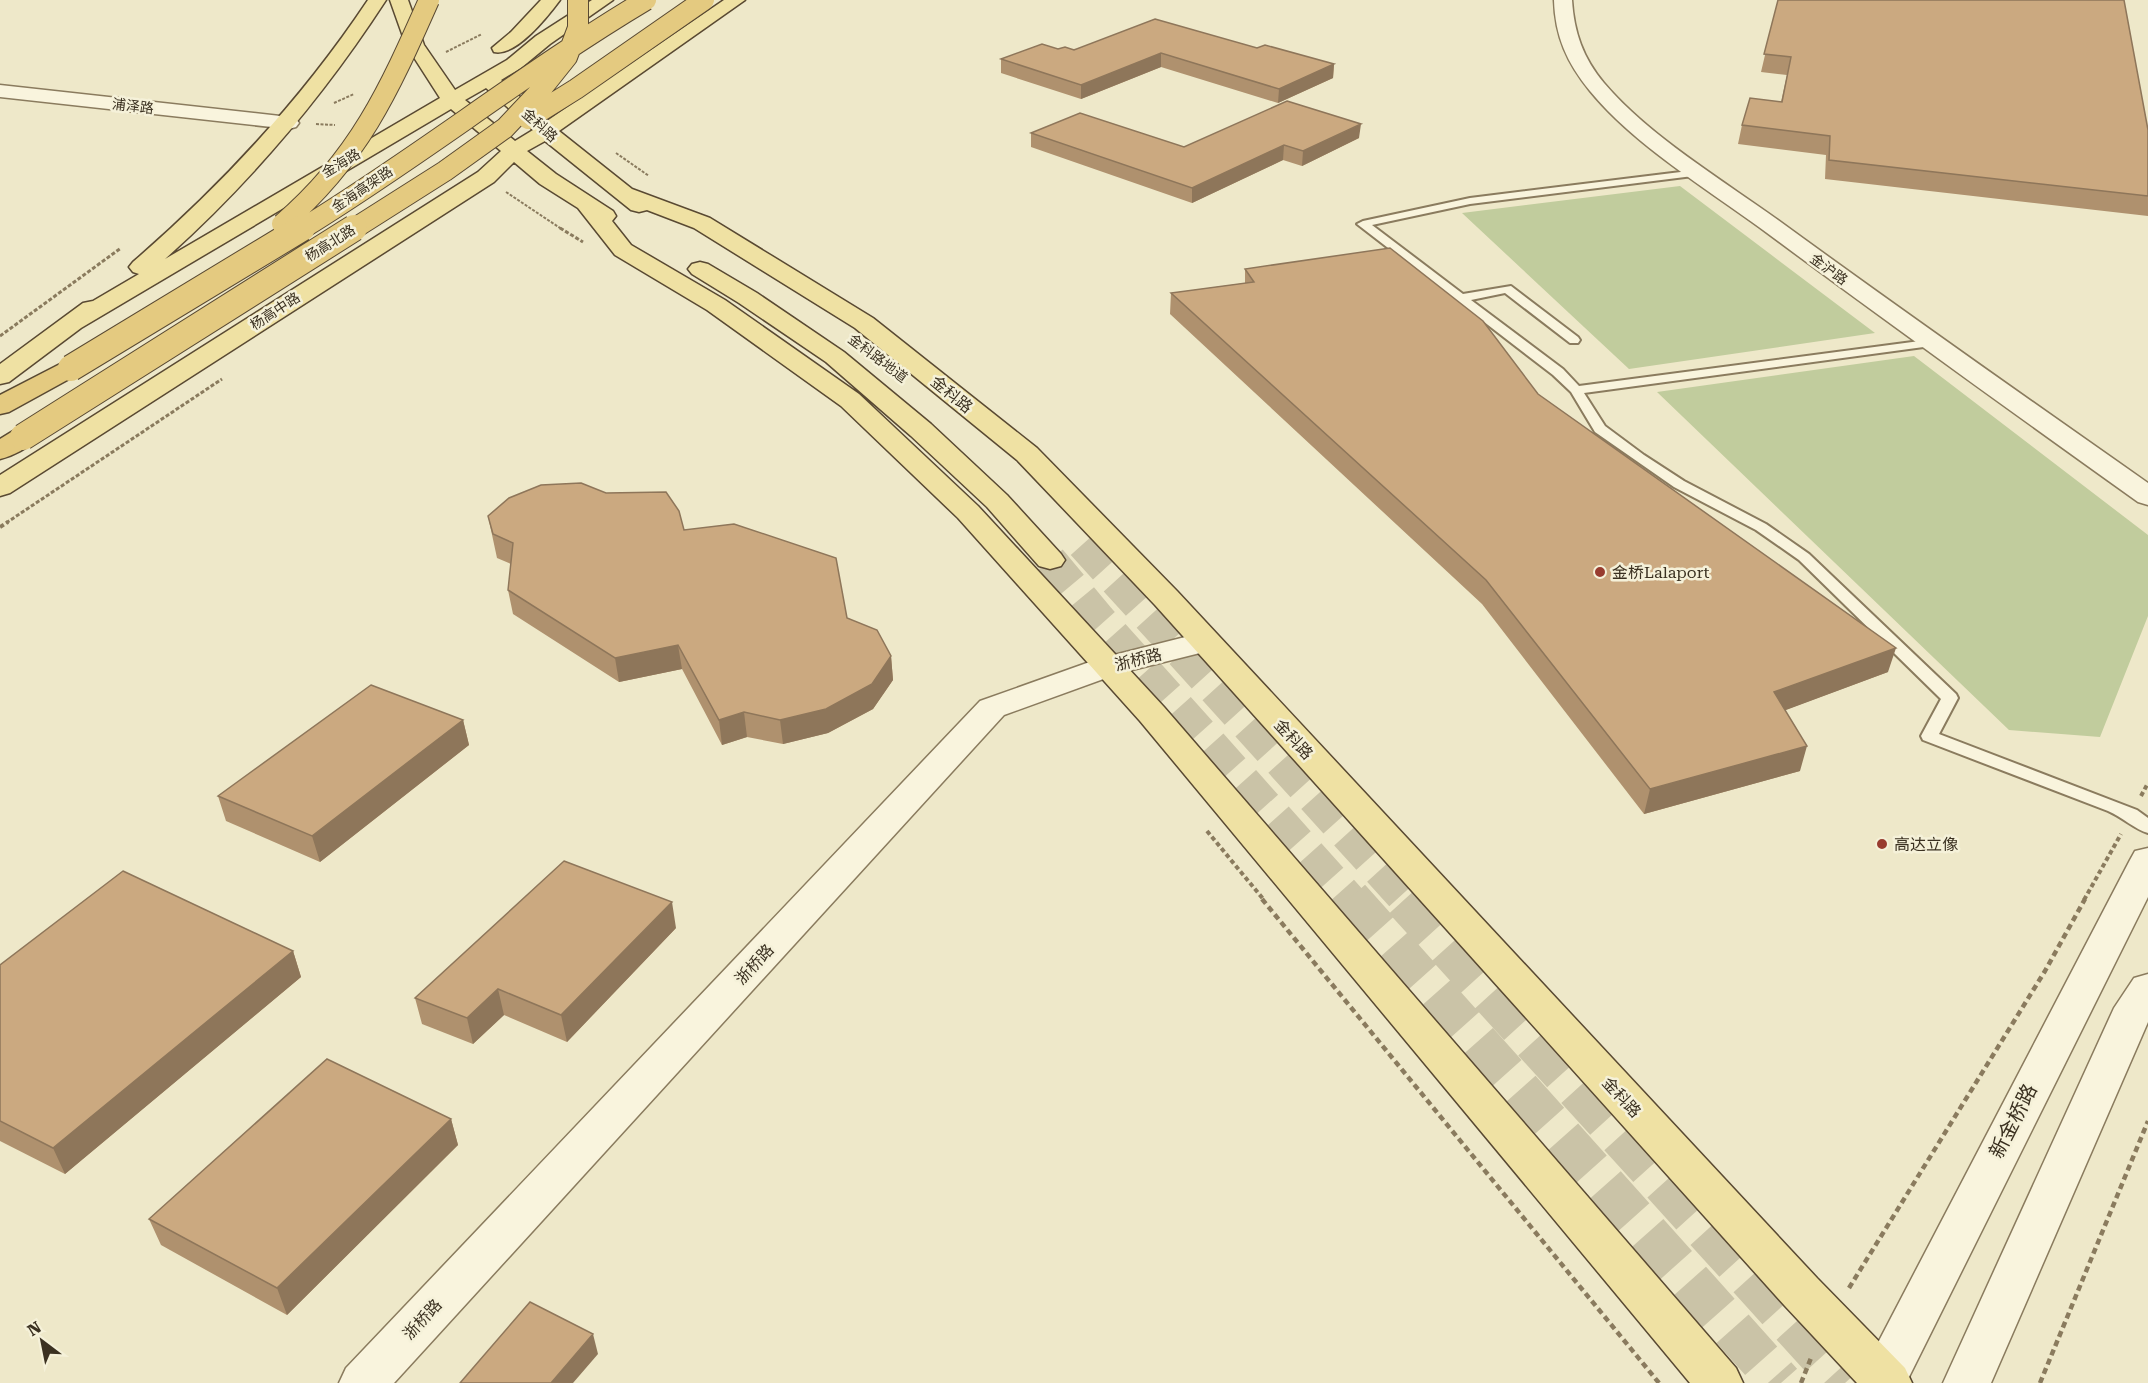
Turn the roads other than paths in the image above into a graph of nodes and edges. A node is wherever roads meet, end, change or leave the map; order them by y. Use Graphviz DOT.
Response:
graph roads {
  1 [pos="377,0"];
  2 [pos="399,0"];
  3 [pos="429,0"];
  4 [pos="551,0"];
  5 [pos="578,0"];
  6 [pos="604,0"];
  7 [pos="646,0"];
  8 [pos="704,0"];
  9 [pos="736,0"];
  10 [pos="1563,0"];
  11 [pos="488,79"];
  12 [pos="0,91"];
  13 [pos="451,99"];
  14 [pos="289,123"];
  15 [pos="546,131"];
  16 [pos="513,151"];
  17 [pos="445,171"];
  18 [pos="1697,173"];
  19 [pos="620,192"];
  20 [pos="587,206"];
  21 [pos="655,234"];
  22 [pos="1461,298"];
  23 [pos="75,322"];
  24 [pos="1574,340"];
  25 [pos="1931,342"];
  26 [pos="71,368"];
  27 [pos="0,376"];
  28 [pos="1576,390"];
  29 [pos="0,406"];
  30 [pos="0,452"];
  31 [pos="0,487"];
  32 [pos="2148,496"];
  33 [pos="1083,544"];
  34 [pos="1050,560"];
  35 [pos="1205,642"];
  36 [pos="1109,666"];
  37 [pos="2148,827"];
  38 [pos="2148,860"];
  39 [pos="2148,988"];
  40 [pos="1884,1381"];
  41 [pos="363,1383"];
  42 [pos="1719,1383"];
  43 [pos="1967,1383"];
  1 -- 14 [label="main road"];
  2 -- 13 [label="main road"];
  3 -- 26 [label="highway, bridge"];
  4 -- 11 [label="main road"];
  5 -- 17 [label="highway, 杨高北路, bridge"];
  6 -- 11 [label="main road, 金海路"];
  7 -- 26 [label="highway, 金海高架路, bridge"];
  8 -- 17 [label="highway, bridge"];
  9 -- 15 [label="main road"];
  10 -- 18 [label="street, 金沪路"];
  11 -- 13 [label="main road, 金海路"];
  11 -- 15 [label="main road, 金科路"];
  12 -- 14 [label="street, 浦泽路"];
  13 -- 16 [label="main road"];
  13 -- 23 [label="main road, 金海路"];
  14 -- 23 [label="main road"];
  15 -- 16 [label="main road, 杨高中路"];
  15 -- 19 [label="main road, 金科路"];
  16 -- 20 [label="main road"];
  16 -- 31 [label="main road, 杨高中路"];
  17 -- 30 [label="highway, 杨高北路, bridge"];
  18 -- 22 [label="lane"];
  18 -- 25 [label="street, 金沪路"];
  19 -- 21 [label="main road, 金科路"];
  19 -- 35 [label="main road, 金科路"];
  20 -- 21 [label="main road"];
  20 -- 36 [label="main road"];
  21 -- 33 [label="main road, 金科路地道"];
  21 -- 34 [label="main road, 金科路地道"];
  22 -- 24 [label="lane"];
  22 -- 28 [label="lane"];
  23 -- 27 [label="main road"];
  25 -- 28 [label="lane"];
  25 -- 32 [label="street, 金沪路"];
  26 -- 29 [label="highway"];
  28 -- 37 [label="lane"];
  35 -- 36 [label="street, 浙桥路"];
  35 -- 40 [label="main road, 金科路"];
  36 -- 41 [label="street, 浙桥路"];
  36 -- 42 [label="main road"];
  38 -- 40 [label="street, 新金桥路"];
  39 -- 43 [label="street"];
}
